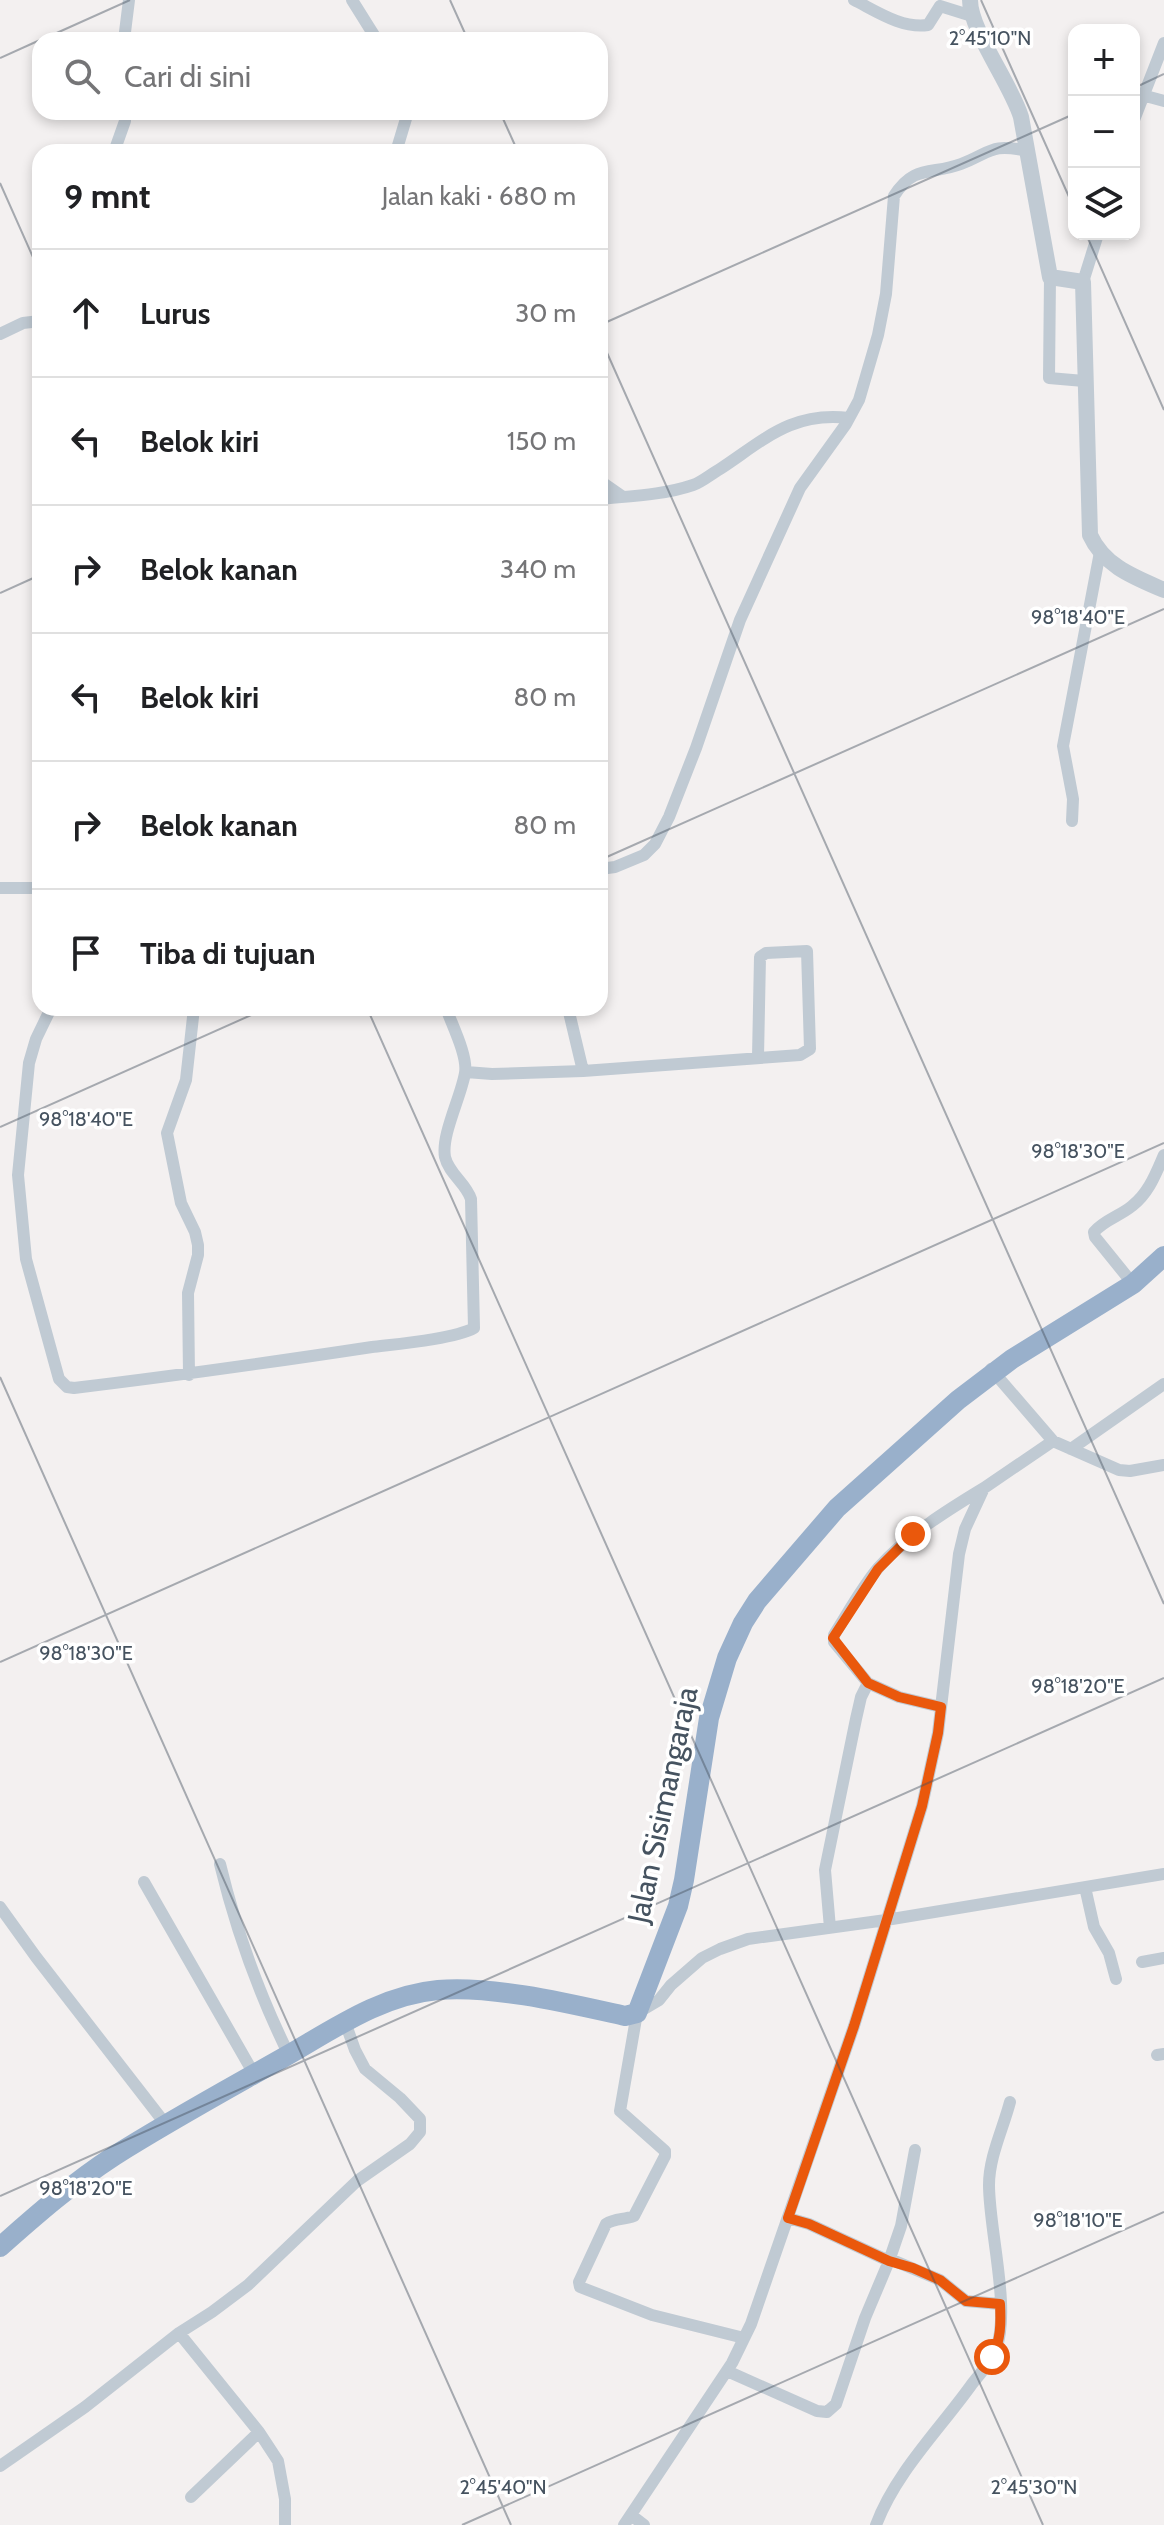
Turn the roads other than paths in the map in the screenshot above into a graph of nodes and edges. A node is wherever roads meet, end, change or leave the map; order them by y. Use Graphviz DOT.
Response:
graph roads {
  1 [pos="129,0"];
  2 [pos="352,0"];
  3 [pos="854,0"];
  4 [pos="971,8"];
  5 [pos="125,32"];
  6 [pos="372,32"];
  7 [pos="1164,43"];
  8 [pos="1142,95"];
  9 [pos="1140,101"];
  10 [pos="1164,101"];
  11 [pos="125,120"];
  12 [pos="406,120"];
  13 [pos="117,144"];
  14 [pos="398,144"];
  15 [pos="1028,151"];
  16 [pos="1096,240"];
  17 [pos="1050,277"];
  18 [pos="1083,282"];
  19 [pos="32,322"];
  20 [pos="0,334"];
  21 [pos="1084,381"];
  22 [pos="849,418"];
  23 [pos="608,487"];
  24 [pos="623,497"];
  25 [pos="608,498"];
  26 [pos="1100,552"];
  27 [pos="1164,590"];
  28 [pos="1072,821"];
  29 [pos="608,867"];
  30 [pos="0,888"];
  31 [pos="32,888"];
  32 [pos="47,1016"];
  33 [pos="193,1016"];
  34 [pos="449,1016"];
  35 [pos="570,1016"];
  36 [pos="758,1057"];
  37 [pos="583,1071"];
  38 [pos="466,1072"];
  39 [pos="1164,1155"];
  40 [pos="1164,1254"];
  41 [pos="1132,1282"];
  42 [pos="990,1374"];
  43 [pos="189,1375"];
  44 [pos="1164,1384"];
  45 [pos="1053,1441"];
  46 [pos="1071,1449"];
  47 [pos="1164,1465"];
  48 [pos="984,1488"];
  49 [pos="868,1683"];
  50 [pos="941,1707"];
  51 [pos="220,1864"];
  52 [pos="1164,1874"];
  53 [pos="144,1882"];
  54 [pos="1085,1887"];
  55 [pos="0,1907"];
  56 [pos="886,1920"];
  57 [pos="830,1928"];
  58 [pos="1164,1958"];
  59 [pos="1142,1962"];
  60 [pos="1116,1979"];
  61 [pos="637,2013"];
  62 [pos="345,2022"];
  63 [pos="289,2055"];
  64 [pos="254,2074"];
  65 [pos="1010,2102"];
  66 [pos="167,2126"];
  67 [pos="915,2150"];
  68 [pos="788,2218"];
  69 [pos="0,2247"];
  70 [pos="889,2260"];
  71 [pos="1000,2304"];
  72 [pos="179,2333"];
  73 [pos="744,2338"];
  74 [pos="727,2371"];
  75 [pos="259,2432"];
  76 [pos="0,2466"];
  77 [pos="191,2497"];
  78 [pos="628,2520"];
  79 [pos="285,2525"];
  80 [pos="644,2525"];
  81 [pos="876,2525"];
  1 -- 5 [label="street"];
  2 -- 6 [label="street"];
  3 -- 4 [label="street"];
  4 -- 15 [label="street"];
  7 -- 8 [label="street"];
  8 -- 9 [label="street"];
  8 -- 10 [label="street"];
  11 -- 13 [label="street"];
  12 -- 14 [label="street"];
  15 -- 17 [label="street"];
  15 -- 22 [label="street"];
  16 -- 18 [label="street"];
  17 -- 18 [label="street"];
  17 -- 21 [label="street"];
  18 -- 21 [label="street"];
  19 -- 20 [label="street"];
  21 -- 26 [label="street"];
  22 -- 24 [label="street"];
  22 -- 29 [label="street"];
  23 -- 24 [label="street"];
  24 -- 25 [label="street"];
  26 -- 27 [label="street"];
  26 -- 28 [label="street"];
  30 -- 31 [label="street"];
  32 -- 43 [label="street"];
  33 -- 43 [label="street"];
  34 -- 38 [label="street"];
  35 -- 37 [label="street"];
  36 -- 36 [label="street"];
  36 -- 37 [label="street"];
  37 -- 38 [label="street"];
  38 -- 43 [label="street"];
  39 -- 41 [label="street"];
  40 -- 41 [label="highway, Jalan Sisimangaraja"];
  41 -- 42 [label="highway, Jalan Sisimangaraja"];
  42 -- 45 [label="street"];
  42 -- 61 [label="highway, Jalan Sisimangaraja"];
  44 -- 46 [label="street"];
  45 -- 46 [label="street"];
  45 -- 48 [label="street"];
  46 -- 47 [label="street"];
  48 -- 49 [label="street"];
  48 -- 50 [label="street"];
  49 -- 50 [label="street"];
  49 -- 57 [label="street"];
  50 -- 56 [label="street"];
  51 -- 63 [label="street"];
  52 -- 54 [label="street"];
  53 -- 64 [label="street"];
  54 -- 56 [label="street"];
  54 -- 60 [label="street"];
  55 -- 66 [label="street"];
  56 -- 57 [label="street"];
  56 -- 68 [label="street"];
  57 -- 61 [label="street"];
  58 -- 59 [label="street"];
  61 -- 62 [label="highway"];
  61 -- 73 [label="street"];
  62 -- 63 [label="highway"];
  62 -- 72 [label="street"];
  63 -- 64 [label="highway"];
  64 -- 66 [label="highway"];
  65 -- 71 [label="street"];
  66 -- 69 [label="highway"];
  67 -- 70 [label="street"];
  68 -- 70 [label="street"];
  68 -- 73 [label="street"];
  70 -- 71 [label="street"];
  70 -- 74 [label="street"];
  71 -- 81 [label="street"];
  72 -- 75 [label="street"];
  72 -- 76 [label="street"];
  73 -- 74 [label="street"];
  74 -- 78 [label="street"];
  75 -- 77 [label="street"];
  75 -- 79 [label="street"];
  78 -- 80 [label="street"];
}
